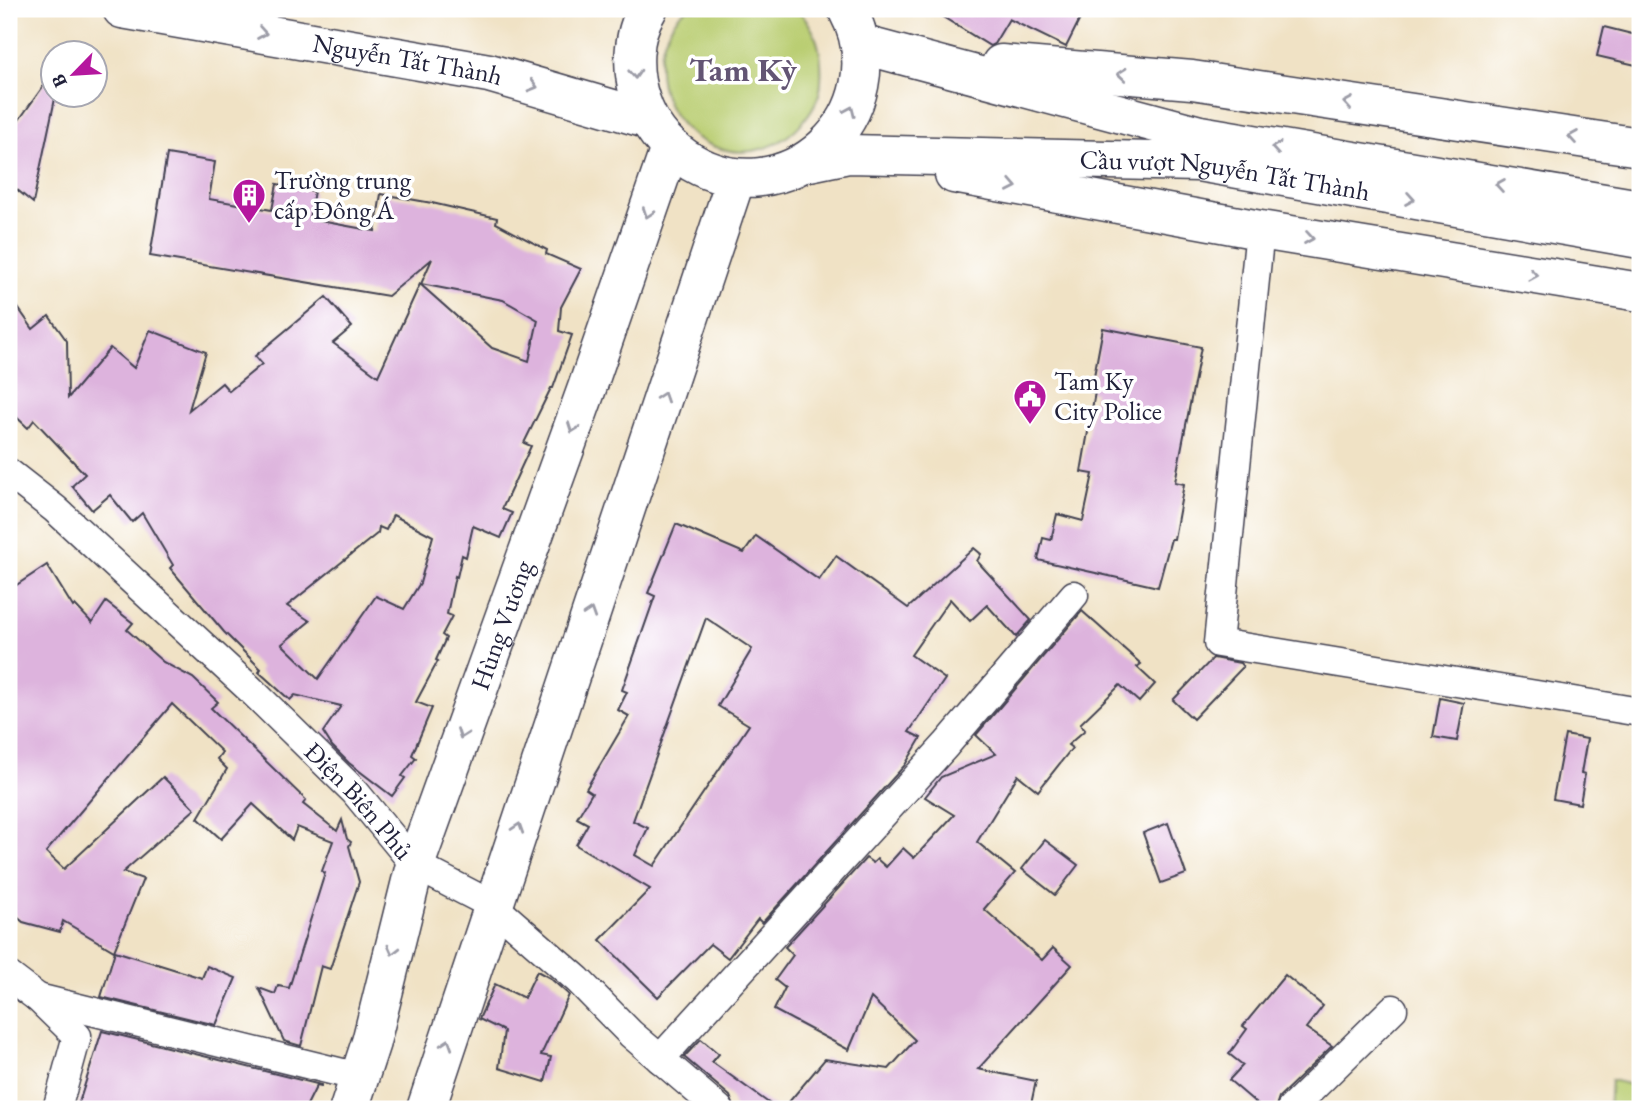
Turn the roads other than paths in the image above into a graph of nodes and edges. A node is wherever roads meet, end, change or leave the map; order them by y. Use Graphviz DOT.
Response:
graph roads {
  1 [pos="122,9"];
  2 [pos="648,9"];
  3 [pos="847,9"];
  4 [pos="860,44"];
  5 [pos="899,55"];
  6 [pos="659,134"];
  7 [pos="1640,147"];
  8 [pos="1199,149"];
  9 [pos="849,153"];
  10 [pos="805,163"];
  11 [pos="736,178"];
  12 [pos="1640,209"];
  13 [pos="1260,230"];
  14 [pos="1640,239"];
  15 [pos="1640,292"];
  16 [pos="9,472"];
  17 [pos="1074,595"];
  18 [pos="1640,712"];
  19 [pos="415,865"];
  20 [pos="492,905"];
  21 [pos="9,976"];
  22 [pos="37,998"];
  23 [pos="1393,1009"];
  24 [pos="660,1059"];
  25 [pos="354,1093"];
  26 [pos="57,1109"];
  27 [pos="426,1109"];
  28 [pos="719,1109"];
  29 [pos="1291,1109"];
  1 -- 6 [label="main road, Nguyễn Tất Thành, one-way"];
  2 -- 6 [label="main road, one-way"];
  3 -- 4 [label="main road"];
  4 -- 5 [label="main road, Cầu vượt Nguyễn Tất Thành"];
  10 -- 4 [label="main road, one-way"];
  7 -- 5 [label="main road, one-way"];
  5 -- 8 [label="main road, Cầu vượt Nguyễn Tất Thành"];
  6 -- 11 [label="main road, Nguyễn Tất Thành"];
  6 -- 19 [label="main road, Hùng Vương, one-way"];
  8 -- 9 [label="main road, Cầu vượt Nguyễn Tất Thành"];
  12 -- 8 [label="main road, Cầu vượt Nguyễn Tất Thành, one-way"];
  8 -- 14 [label="main road, Cầu vượt Nguyễn Tất Thành, one-way"];
  9 -- 10 [label="main road, Cầu vượt Nguyễn Tất Thành"];
  9 -- 13 [label="main road, one-way"];
  10 -- 11 [label="main road, Nguyễn Tất Thành"];
  20 -- 11 [label="main road, one-way"];
  13 -- 15 [label="main road, one-way"];
  13 -- 18 [label="street"];
  16 -- 19 [label="street, Điện Biên Phủ"];
  17 -- 24 [label="street"];
  19 -- 20 [label="street, Điện Biên Phủ"];
  19 -- 25 [label="main road, Hùng Vương, one-way"];
  20 -- 24 [label="street, Điện Biên Phủ"];
  27 -- 20 [label="main road, one-way"];
  21 -- 22 [label="street"];
  22 -- 25 [label="street"];
  22 -- 26 [label="street"];
  23 -- 29 [label="street"];
  24 -- 28 [label="street, Điện Biên Phủ"];
}
